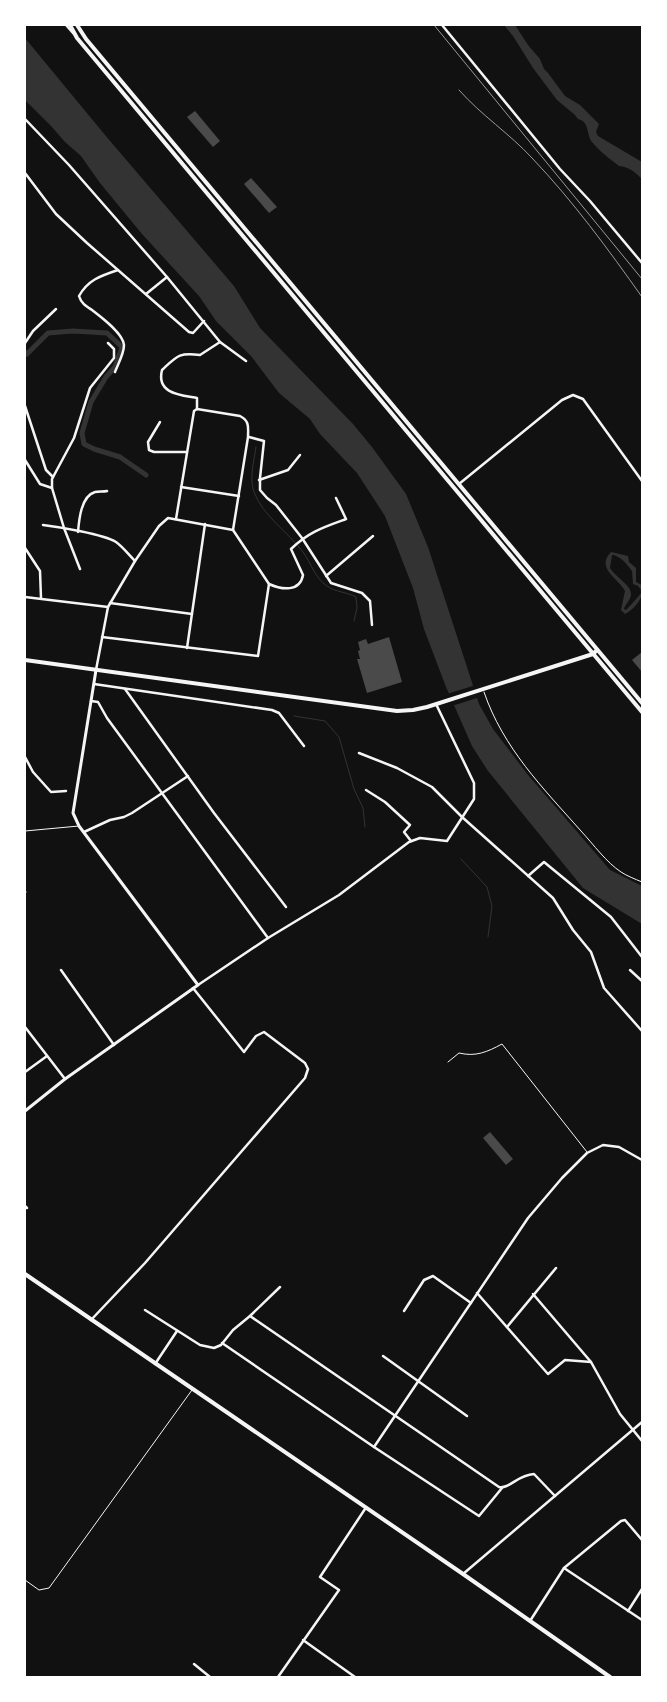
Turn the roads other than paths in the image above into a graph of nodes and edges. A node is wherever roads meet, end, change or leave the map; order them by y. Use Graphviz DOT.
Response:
graph roads {
  1 [pos="66,25"];
  2 [pos="70,25"];
  3 [pos="442,25"];
  4 [pos="78,27"];
  5 [pos="77,38"];
  6 [pos="25,119"];
  7 [pos="188,161"];
  8 [pos="183,165"];
  9 [pos="25,173"];
  10 [pos="642,263"];
  11 [pos="118,270"];
  12 [pos="167,277"];
  13 [pos="146,294"];
  14 [pos="56,309"];
  15 [pos="204,321"];
  16 [pos="220,342"];
  17 [pos="108,343"];
  18 [pos="25,344"];
  19 [pos="246,361"];
  20 [pos="115,372"];
  21 [pos="25,406"];
  22 [pos="197,409"];
  23 [pos="160,422"];
  24 [pos="248,437"];
  25 [pos="186,452"];
  26 [pos="300,455"];
  27 [pos="25,460"];
  28 [pos="53,477"];
  29 [pos="259,480"];
  30 [pos="642,481"];
  31 [pos="457,486"];
  32 [pos="181,487"];
  33 [pos="52,488"];
  34 [pos="107,491"];
  35 [pos="240,496"];
  36 [pos="336,498"];
  37 [pos="176,519"];
  38 [pos="205,524"];
  39 [pos="43,525"];
  40 [pos="64,528"];
  41 [pos="233,530"];
  42 [pos="78,532"];
  43 [pos="373,536"];
  44 [pos="302,538"];
  45 [pos="25,548"];
  46 [pos="135,562"];
  47 [pos="80,568"];
  48 [pos="326,576"];
  49 [pos="269,584"];
  50 [pos="25,596"];
  51 [pos="40,598"];
  52 [pos="110,603"];
  53 [pos="108,607"];
  54 [pos="192,614"];
  55 [pos="372,624"];
  56 [pos="102,637"];
  57 [pos="187,648"];
  58 [pos="595,652"];
  59 [pos="25,660"];
  60 [pos="96,670"];
  61 [pos="94,684"];
  62 [pos="125,689"];
  63 [pos="91,701"];
  64 [pos="436,704"];
  65 [pos="642,704"];
  66 [pos="642,712"];
  67 [pos="304,746"];
  68 [pos="359,753"];
  69 [pos="25,757"];
  70 [pos="188,776"];
  71 [pos="366,790"];
  72 [pos="66,791"];
  73 [pos="162,794"];
  74 [pos="462,817"];
  75 [pos="79,826"];
  76 [pos="25,831"];
  77 [pos="84,832"];
  78 [pos="412,841"];
  79 [pos="528,876"];
  80 [pos="286,907"];
  81 [pos="268,938"];
  82 [pos="642,957"];
  83 [pos="60,970"];
  84 [pos="630,970"];
  85 [pos="642,982"];
  86 [pos="198,985"];
  87 [pos="193,988"];
  88 [pos="25,1027"];
  89 [pos="642,1031"];
  90 [pos="114,1045"];
  91 [pos="47,1056"];
  92 [pos="448,1062"];
  93 [pos="25,1072"];
  94 [pos="65,1079"];
  95 [pos="25,1111"];
  96 [pos="587,1153"];
  97 [pos="642,1160"];
  98 [pos="556,1268"];
  99 [pos="25,1274"];
  100 [pos="280,1287"];
  101 [pos="477,1293"];
  102 [pos="533,1294"];
  103 [pos="471,1303"];
  104 [pos="145,1310"];
  105 [pos="404,1311"];
  106 [pos="250,1316"];
  107 [pos="91,1320"];
  108 [pos="507,1327"];
  109 [pos="178,1331"];
  110 [pos="222,1343"];
  111 [pos="383,1356"];
  112 [pos="591,1362"];
  113 [pos="155,1364"];
  114 [pos="418,1381"];
  115 [pos="193,1390"];
  116 [pos="394,1415"];
  117 [pos="467,1416"];
  118 [pos="642,1422"];
  119 [pos="632,1430"];
  120 [pos="642,1441"];
  121 [pos="374,1447"];
  122 [pos="502,1488"];
  123 [pos="555,1496"];
  124 [pos="365,1509"];
  125 [pos="642,1540"];
  126 [pos="564,1568"];
  127 [pos="463,1574"];
  128 [pos="25,1580"];
  129 [pos="642,1590"];
  130 [pos="628,1611"];
  131 [pos="642,1620"];
  132 [pos="530,1621"];
  133 [pos="303,1640"];
  134 [pos="194,1664"];
  135 [pos="210,1677"];
  136 [pos="278,1677"];
  137 [pos="355,1677"];
  138 [pos="610,1677"];
  1 -- 5 [label="street"];
  2 -- 5 [label="main road"];
  3 -- 10 [label="street"];
  4 -- 7 [label="main road"];
  5 -- 8 [label="main road"];
  6 -- 12 [label="street"];
  7 -- 8 [label="main road"];
  7 -- 31 [label="main road"];
  8 -- 31 [label="main road"];
  9 -- 11 [label="street"];
  11 -- 13 [label="street"];
  11 -- 20 [label="street"];
  12 -- 13 [label="street"];
  12 -- 15 [label="street"];
  13 -- 15 [label="street"];
  14 -- 18 [label="street"];
  15 -- 16 [label="street"];
  16 -- 19 [label="street"];
  16 -- 22 [label="street"];
  17 -- 28 [label="street"];
  21 -- 28 [label="street"];
  22 -- 24 [label="street"];
  22 -- 25 [label="street"];
  23 -- 25 [label="street"];
  24 -- 29 [label="street"];
  24 -- 35 [label="street"];
  25 -- 32 [label="street"];
  26 -- 29 [label="street"];
  27 -- 33 [label="street"];
  28 -- 33 [label="street"];
  29 -- 44 [label="street"];
  30 -- 31 [label="street"];
  31 -- 58 [label="main road"];
  32 -- 35 [label="street"];
  32 -- 37 [label="street"];
  33 -- 40 [label="street"];
  34 -- 42 [label="street"];
  35 -- 41 [label="street"];
  36 -- 44 [label="street"];
  37 -- 38 [label="street"];
  37 -- 46 [label="street"];
  38 -- 41 [label="street"];
  38 -- 54 [label="street"];
  39 -- 40 [label="street"];
  40 -- 42 [label="street"];
  40 -- 47 [label="street"];
  41 -- 49 [label="street"];
  42 -- 46 [label="street"];
  43 -- 48 [label="street"];
  44 -- 48 [label="street"];
  44 -- 49 [label="street"];
  45 -- 51 [label="street"];
  46 -- 52 [label="street"];
  48 -- 55 [label="street"];
  49 -- 57 [label="street"];
  50 -- 51 [label="street"];
  51 -- 53 [label="street"];
  52 -- 53 [label="street"];
  52 -- 54 [label="street"];
  53 -- 56 [label="street"];
  54 -- 57 [label="street"];
  56 -- 57 [label="street"];
  56 -- 60 [label="street"];
  58 -- 64 [label="main road"];
  58 -- 65 [label="main road"];
  58 -- 66 [label="main road"];
  59 -- 60 [label="main road"];
  60 -- 61 [label="street"];
  60 -- 64 [label="main road"];
  61 -- 62 [label="street"];
  61 -- 63 [label="street"];
  62 -- 67 [label="street"];
  62 -- 70 [label="street"];
  63 -- 73 [label="street"];
  63 -- 75 [label="street"];
  64 -- 74 [label="street"];
  68 -- 74 [label="street"];
  69 -- 72 [label="street"];
  70 -- 73 [label="street"];
  70 -- 80 [label="street"];
  71 -- 78 [label="street"];
  73 -- 77 [label="street"];
  73 -- 81 [label="street"];
  74 -- 78 [label="street"];
  74 -- 79 [label="street"];
  75 -- 76 [label="lane"];
  75 -- 77 [label="street"];
  77 -- 86 [label="street"];
  78 -- 81 [label="street"];
  79 -- 82 [label="street"];
  79 -- 89 [label="street"];
  81 -- 86 [label="street"];
  83 -- 90 [label="street"];
  84 -- 85 [label="street"];
  86 -- 87 [label="street"];
  87 -- 90 [label="street"];
  87 -- 107 [label="street"];
  88 -- 91 [label="street"];
  90 -- 94 [label="street"];
  91 -- 93 [label="street"];
  91 -- 94 [label="street"];
  92 -- 96 [label="lane"];
  94 -- 95 [label="street"];
  96 -- 97 [label="street"];
  96 -- 101 [label="street"];
  98 -- 102 [label="street"];
  99 -- 107 [label="main road"];
  100 -- 106 [label="street"];
  101 -- 103 [label="street"];
  101 -- 108 [label="street"];
  102 -- 108 [label="street"];
  102 -- 112 [label="street"];
  103 -- 105 [label="street"];
  103 -- 114 [label="street"];
  104 -- 109 [label="street"];
  106 -- 110 [label="street"];
  106 -- 116 [label="street"];
  107 -- 113 [label="main road"];
  108 -- 112 [label="street"];
  109 -- 110 [label="street"];
  109 -- 113 [label="street"];
  110 -- 121 [label="street"];
  111 -- 114 [label="street"];
  112 -- 119 [label="street"];
  113 -- 115 [label="main road"];
  114 -- 116 [label="street"];
  114 -- 117 [label="street"];
  115 -- 124 [label="main road"];
  115 -- 128 [label="lane"];
  116 -- 121 [label="street"];
  116 -- 122 [label="street"];
  118 -- 119 [label="street"];
  119 -- 120 [label="street"];
  119 -- 123 [label="street"];
  121 -- 122 [label="street"];
  122 -- 123 [label="street"];
  123 -- 127 [label="street"];
  124 -- 127 [label="main road"];
  124 -- 133 [label="street"];
  125 -- 126 [label="street"];
  126 -- 130 [label="street"];
  126 -- 132 [label="street"];
  127 -- 132 [label="main road"];
  129 -- 130 [label="street"];
  130 -- 131 [label="street"];
  132 -- 138 [label="main road"];
  133 -- 136 [label="street"];
  133 -- 137 [label="street"];
  134 -- 135 [label="street"];
}
